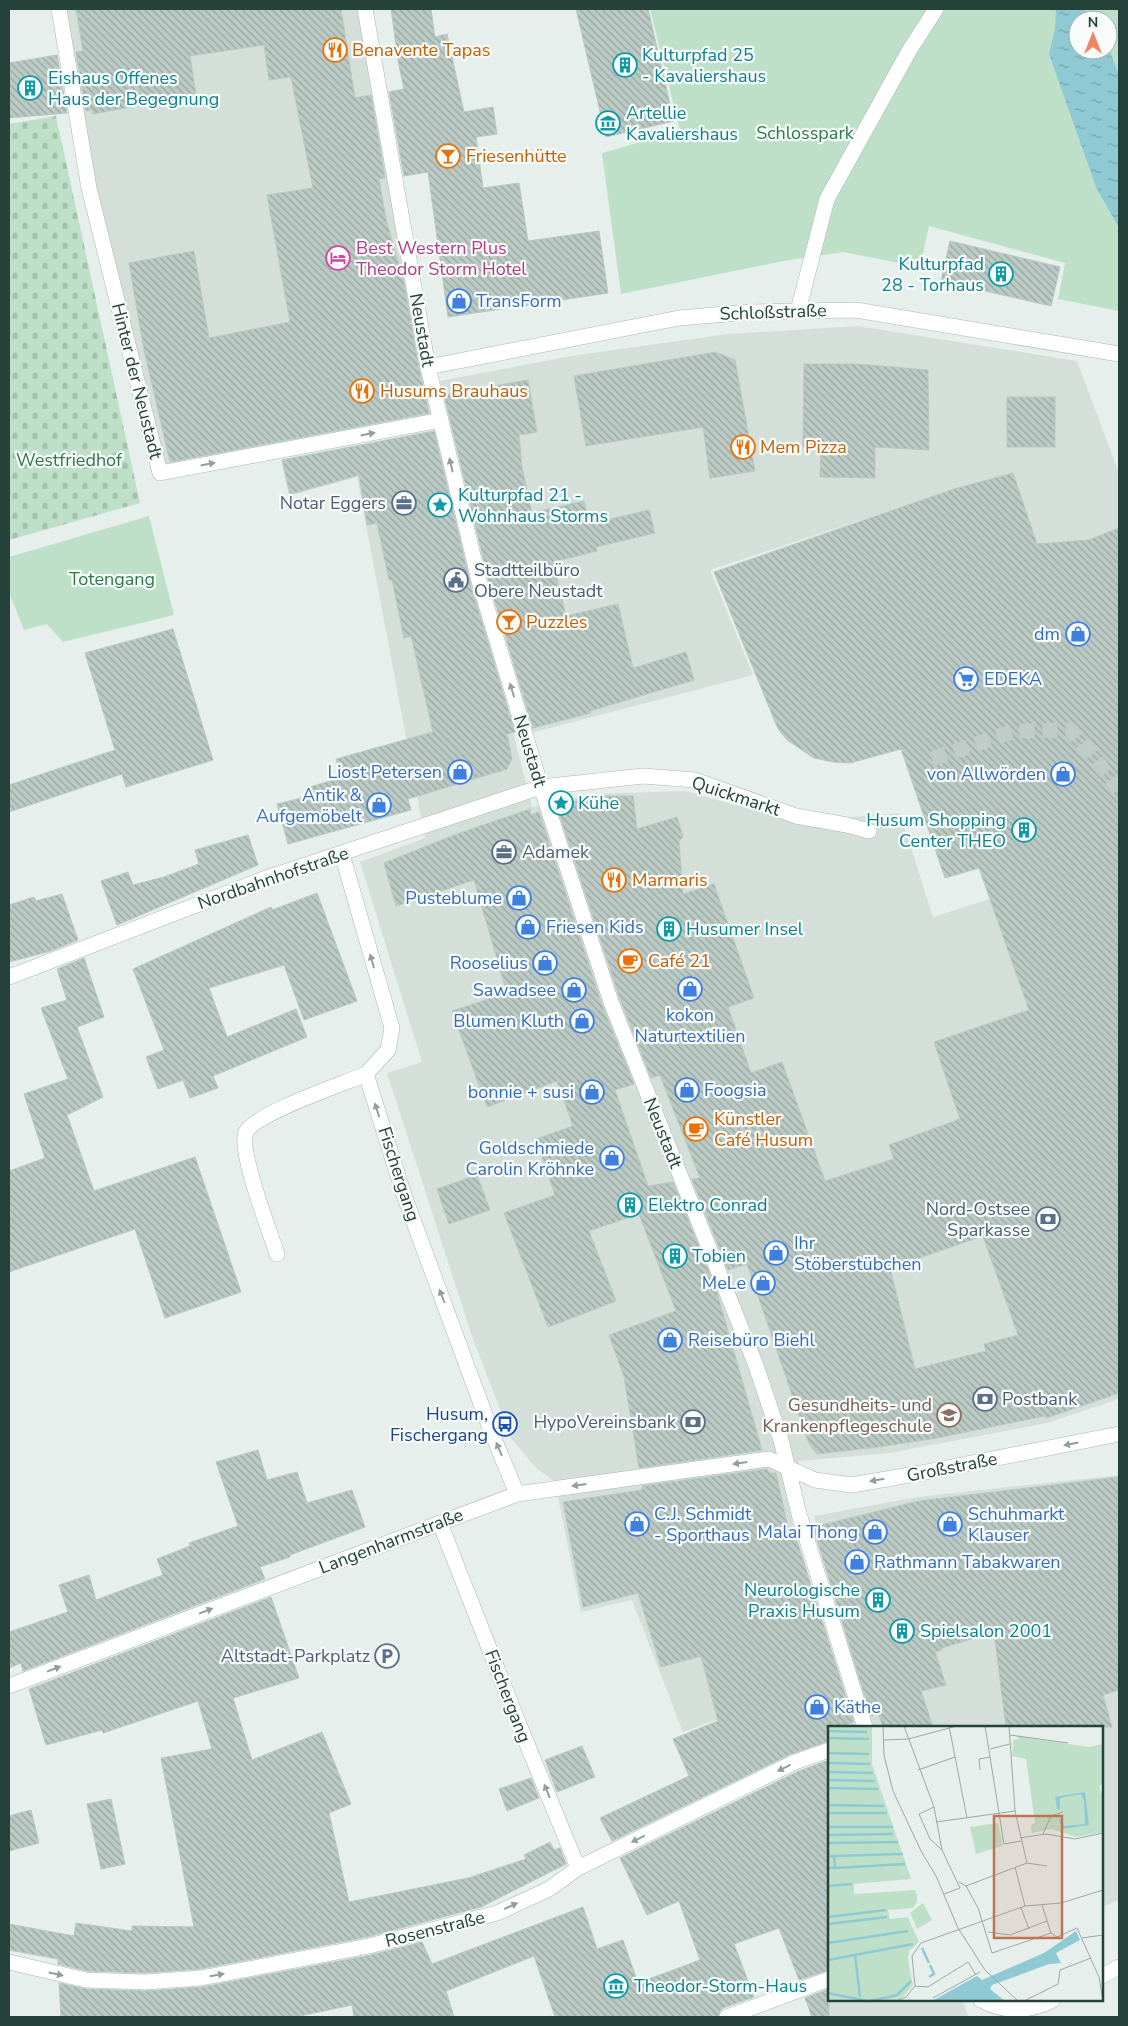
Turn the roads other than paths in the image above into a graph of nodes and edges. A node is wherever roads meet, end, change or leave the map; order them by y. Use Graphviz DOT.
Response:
graph roads {
  1 [pos="59,9"];
  2 [pos="365,9"];
  3 [pos="936,9"];
  4 [pos="798,310"];
  5 [pos="1119,354"];
  6 [pos="428,367"];
  7 [pos="441,420"];
  8 [pos="541,787"];
  9 [pos="869,831"];
  10 [pos="342,854"];
  11 [pos="9,977"];
  12 [pos="366,1074"];
  13 [pos="277,1254"];
  14 [pos="1119,1434"];
  15 [pos="787,1467"];
  16 [pos="517,1494"];
  17 [pos="440,1523"];
  18 [pos="9,1686"];
  19 [pos="865,1726"];
  20 [pos="828,1750"];
  21 [pos="578,1868"];
  22 [pos="9,1962"];
  23 [pos="1119,1967"];
  24 [pos="1103,1975"];
  25 [pos="828,1979"];
  26 [pos="983,2001"];
  27 [pos="1051,2001"];
  28 [pos="1031,2013"];
  29 [pos="727,2017"];
  1 -- 7 [label="street, Hinter der Neustadt, one-way"];
  2 -- 6 [label="street, Neustadt"];
  3 -- 4 [label="street"];
  4 -- 5 [label="street, Schloßstraße"];
  4 -- 6 [label="street, Schloßstraße"];
  6 -- 7 [label="street, Neustadt"];
  8 -- 7 [label="street, Neustadt, one-way"];
  8 -- 9 [label="street, Quickmarkt"];
  8 -- 10 [label="street, Nordbahnhofstraße"];
  8 -- 15 [label="street, Neustadt"];
  10 -- 11 [label="street, Nordbahnhofstraße"];
  12 -- 10 [label="street, one-way"];
  12 -- 13 [label="street"];
  16 -- 12 [label="street, Fischergang, one-way"];
  14 -- 15 [label="street, Großstraße, one-way"];
  15 -- 16 [label="street, Langenharmstraße, one-way"];
  15 -- 19 [label="street, Neustadt"];
  16 -- 17 [label="street, Langenharmstraße"];
  18 -- 17 [label="street, Langenharmstraße, one-way"];
  21 -- 17 [label="street, Fischergang, one-way"];
  20 -- 21 [label="street, Rosenstraße, one-way"];
  22 -- 21 [label="street, Rosenstraße, one-way"];
  23 -- 24 [label="street"];
  25 -- 29 [label="street"];
  26 -- 28 [label="street"];
  27 -- 28 [label="street"];
}
